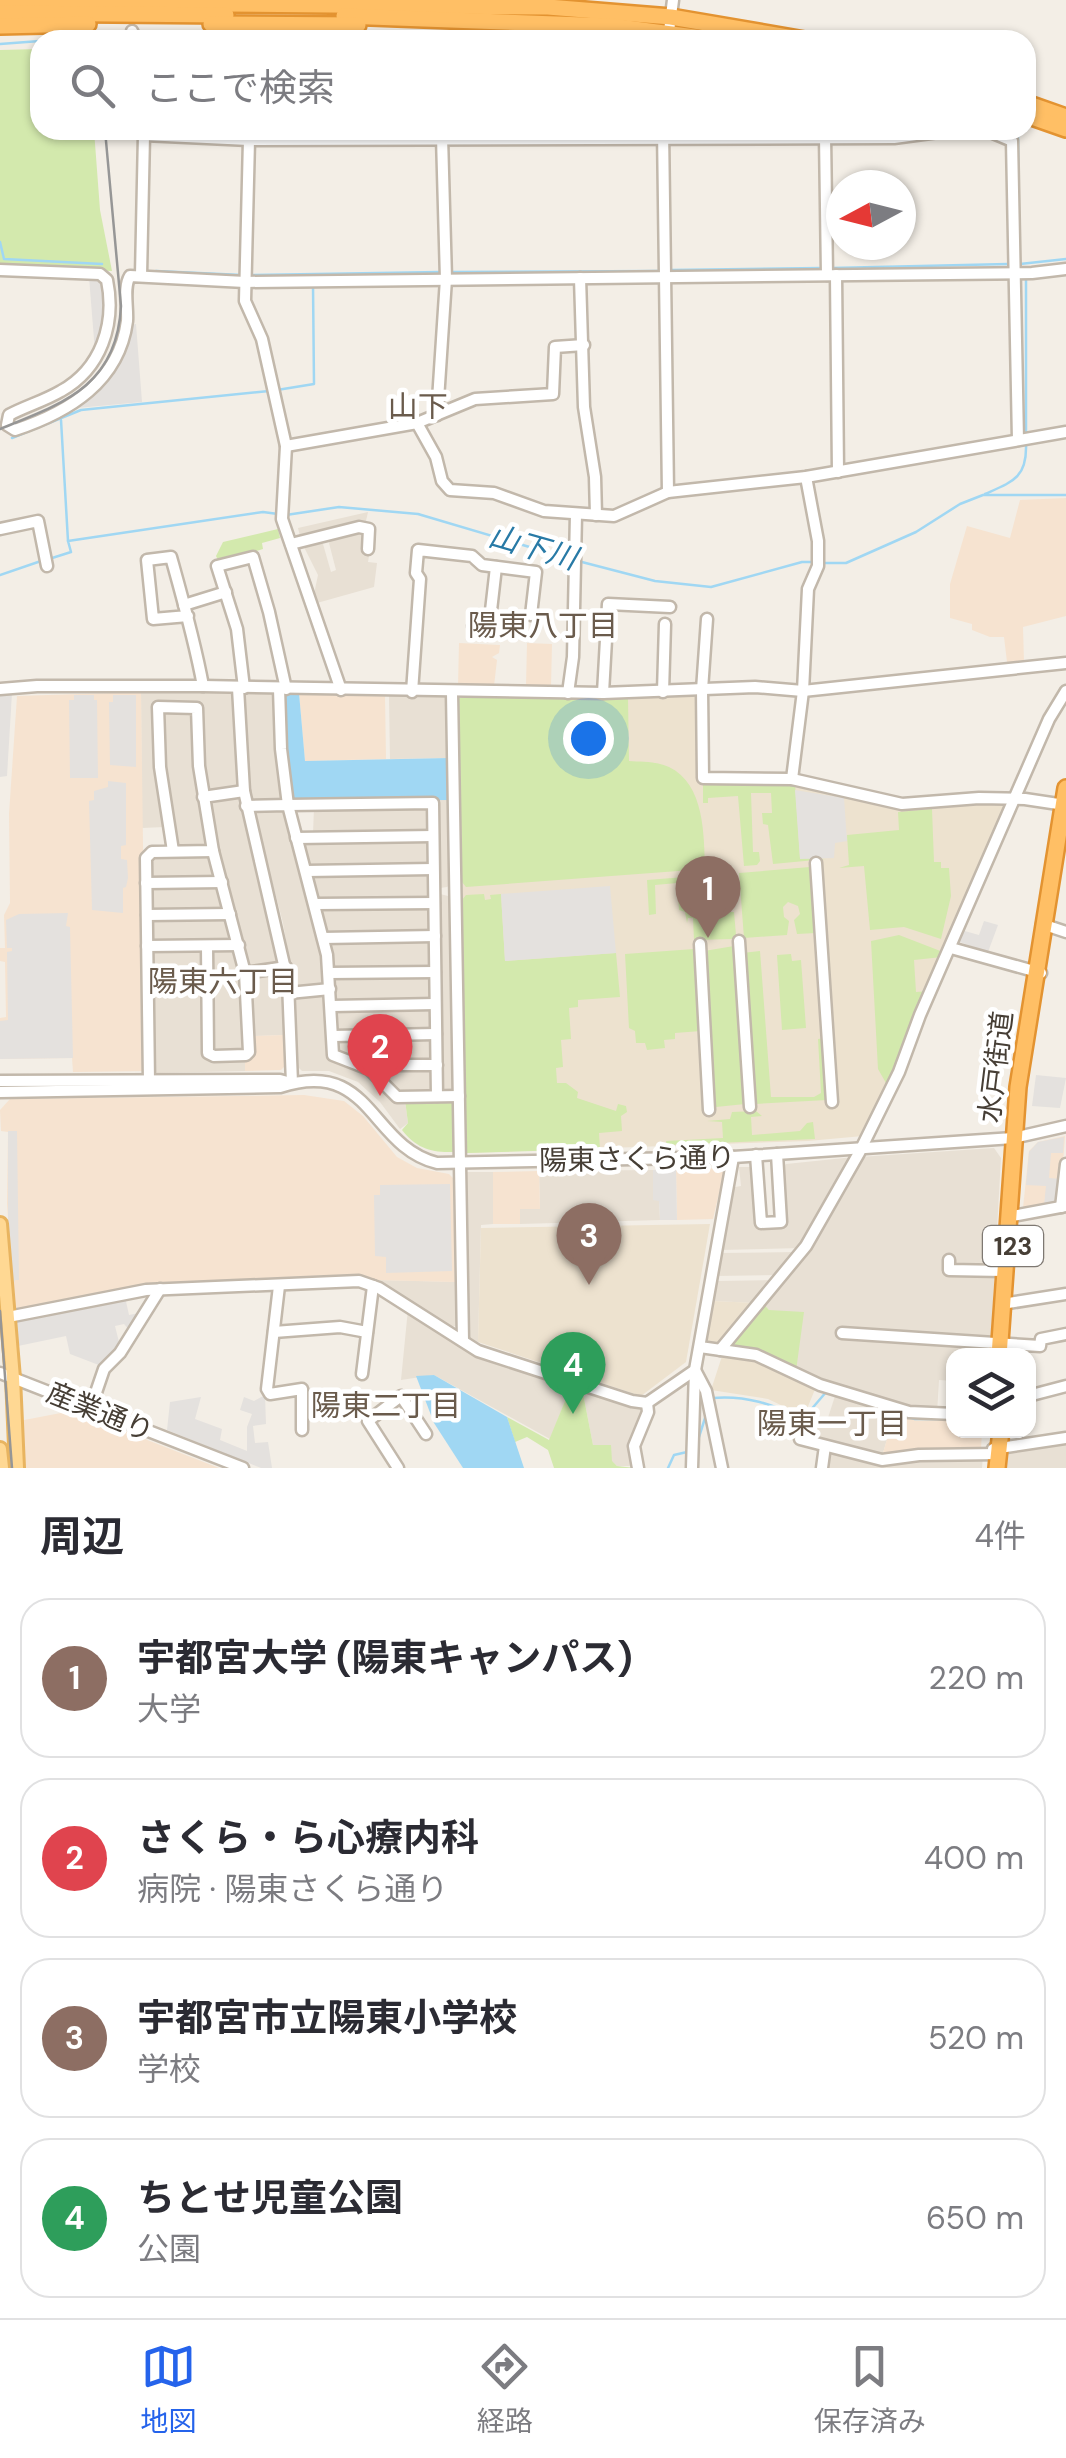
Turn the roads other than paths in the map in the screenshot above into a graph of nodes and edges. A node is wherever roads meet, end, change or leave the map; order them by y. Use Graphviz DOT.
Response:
graph roads {
  1 [pos="417,0"];
  2 [pos="674,0"];
  3 [pos="0,2"];
  4 [pos="442,12"];
  5 [pos="0,13"];
  6 [pos="0,26"];
  7 [pos="670,30"];
  8 [pos="1036,96"];
  9 [pos="1066,106"];
  10 [pos="1036,107"];
  11 [pos="1066,117"];
  12 [pos="1036,118"];
  13 [pos="1036,126"];
  14 [pos="1066,129"];
  15 [pos="1066,136"];
  16 [pos="144,140"];
  17 [pos="249,140"];
  18 [pos="442,140"];
  19 [pos="663,140"];
  20 [pos="824,140"];
  21 [pos="1010,140"];
  22 [pos="0,270"];
  23 [pos="1066,270"];
  24 [pos="1015,273"];
  25 [pos="832,275"];
  26 [pos="141,276"];
  27 [pos="665,277"];
  28 [pos="580,278"];
  29 [pos="446,279"];
  30 [pos="245,285"];
  31 [pos="584,345"];
  32 [pos="437,415"];
  33 [pos="417,423"];
  34 [pos="1066,432"];
  35 [pos="1018,440"];
  36 [pos="286,446"];
  37 [pos="838,472"];
  38 [pos="806,478"];
  39 [pos="668,492"];
  40 [pos="576,514"];
  41 [pos="596,515"];
  42 [pos="0,529"];
  43 [pos="291,544"];
  44 [pos="368,550"];
  45 [pos="46,562"];
  46 [pos="496,567"];
  47 [pos="226,592"];
  48 [pos="670,607"];
  49 [pos="186,610"];
  50 [pos="532,615"];
  51 [pos="707,619"];
  52 [pos="665,624"];
  53 [pos="473,626"];
  54 [pos="1066,663"];
  55 [pos="203,686"];
  56 [pos="241,688"];
  57 [pos="0,689"];
  58 [pos="283,689"];
  59 [pos="341,690"];
  60 [pos="702,690"];
  61 [pos="1066,690"];
  62 [pos="804,691"];
  63 [pos="412,692"];
  64 [pos="452,692"];
  65 [pos="663,692"];
  66 [pos="568,693"];
  67 [pos="603,694"];
  68 [pos="792,778"];
  69 [pos="1066,788"];
  70 [pos="244,791"];
  71 [pos="203,797"];
  72 [pos="1015,799"];
  73 [pos="288,805"];
  74 [pos="1064,805"];
  75 [pos="246,806"];
  76 [pos="1066,832"];
  77 [pos="433,836"];
  78 [pos="296,838"];
  79 [pos="213,851"];
  80 [pos="173,852"];
  81 [pos="816,864"];
  82 [pos="434,869"];
  83 [pos="306,871"];
  84 [pos="222,882"];
  85 [pos="146,884"];
  86 [pos="456,890"];
  87 [pos="434,897"];
  88 [pos="316,904"];
  89 [pos="230,914"];
  90 [pos="147,915"];
  91 [pos="1046,926"];
  92 [pos="1066,932"];
  93 [pos="434,936"];
  94 [pos="324,938"];
  95 [pos="739,941"];
  96 [pos="239,944"];
  97 [pos="700,944"];
  98 [pos="147,946"];
  99 [pos="207,946"];
  100 [pos="951,948"];
  101 [pos="286,967"];
  102 [pos="435,972"];
  103 [pos="245,973"];
  104 [pos="329,973"];
  105 [pos="1038,973"];
  106 [pos="330,990"];
  107 [pos="289,994"];
  108 [pos="436,1004"];
  109 [pos="332,1006"];
  110 [pos="436,1034"];
  111 [pos="333,1036"];
  112 [pos="437,1065"];
  113 [pos="369,1069"];
  114 [pos="0,1081"];
  115 [pos="149,1081"];
  116 [pos="292,1084"];
  117 [pos="0,1092"];
  118 [pos="437,1096"];
  119 [pos="458,1096"];
  120 [pos="832,1102"];
  121 [pos="750,1107"];
  122 [pos="709,1110"];
  123 [pos="1066,1126"];
  124 [pos="1018,1137"];
  125 [pos="862,1148"];
  126 [pos="778,1154"];
  127 [pos="756,1155"];
  128 [pos="732,1157"];
  129 [pos="459,1163"];
  130 [pos="1066,1164"];
  131 [pos="1064,1206"];
  132 [pos="1011,1216"];
  133 [pos="0,1224"];
  134 [pos="949,1260"];
  135 [pos="1004,1271"];
  136 [pos="279,1286"];
  137 [pos="373,1286"];
  138 [pos="160,1289"];
  139 [pos="1066,1294"];
  140 [pos="1006,1304"];
  141 [pos="8,1318"];
  142 [pos="274,1332"];
  143 [pos="368,1332"];
  144 [pos="842,1333"];
  145 [pos="1066,1334"];
  146 [pos="462,1341"];
  147 [pos="700,1347"];
  148 [pos="984,1348"];
  149 [pos="1003,1348"];
  150 [pos="1022,1348"];
  151 [pos="720,1350"];
  152 [pos="695,1370"];
  153 [pos="362,1374"];
  154 [pos="7,1376"];
  155 [pos="1066,1386"];
  156 [pos="1036,1394"];
  157 [pos="647,1403"];
  158 [pos="92,1407"];
  159 [pos="946,1414"];
  160 [pos="302,1430"];
  161 [pos="426,1434"];
  162 [pos="1066,1438"];
  163 [pos="800,1439"];
  164 [pos="825,1446"];
  165 [pos="0,1449"];
  166 [pos="995,1457"];
  167 [pos="2,1468"];
  168 [pos="17,1468"];
  169 [pos="243,1468"];
  170 [pos="398,1468"];
  171 [pos="638,1468"];
  172 [pos="692,1468"];
  173 [pos="722,1468"];
  174 [pos="822,1468"];
  1 -- 4 [label="highway"];
  2 -- 7 [label="street"];
  3 -- 4 [label="highway"];
  4 -- 5 [label="highway"];
  4 -- 6 [label="highway"];
  4 -- 7 [label="highway"];
  8 -- 9 [label="highway"];
  10 -- 11 [label="highway"];
  12 -- 14 [label="highway"];
  13 -- 15 [label="highway"];
  16 -- 26 [label="street"];
  17 -- 30 [label="street"];
  18 -- 29 [label="street"];
  19 -- 27 [label="street"];
  20 -- 25 [label="street"];
  21 -- 24 [label="street"];
  22 -- 26 [label="street"];
  23 -- 24 [label="street"];
  24 -- 25 [label="street"];
  24 -- 35 [label="street"];
  25 -- 27 [label="street"];
  25 -- 37 [label="street"];
  26 -- 30 [label="street"];
  27 -- 28 [label="street"];
  27 -- 39 [label="street"];
  28 -- 29 [label="street"];
  28 -- 31 [label="street"];
  29 -- 30 [label="street"];
  29 -- 32 [label="street"];
  30 -- 36 [label="street"];
  31 -- 32 [label="street"];
  31 -- 41 [label="street"];
  32 -- 33 [label="street"];
  33 -- 36 [label="street"];
  33 -- 40 [label="street"];
  34 -- 35 [label="street"];
  35 -- 37 [label="street"];
  36 -- 43 [label="street"];
  37 -- 38 [label="street"];
  38 -- 39 [label="street"];
  38 -- 62 [label="street"];
  39 -- 41 [label="street"];
  40 -- 41 [label="street"];
  40 -- 66 [label="street"];
  42 -- 45 [label="street"];
  43 -- 44 [label="street"];
  43 -- 59 [label="street"];
  46 -- 50 [label="street"];
  46 -- 53 [label="street"];
  46 -- 63 [label="street"];
  47 -- 49 [label="street"];
  47 -- 56 [label="street"];
  47 -- 58 [label="street"];
  48 -- 67 [label="street"];
  49 -- 49 [label="street"];
  49 -- 55 [label="street"];
  51 -- 60 [label="street"];
  52 -- 65 [label="street"];
  54 -- 62 [label="street"];
  55 -- 56 [label="street"];
  55 -- 57 [label="street"];
  56 -- 58 [label="street"];
  56 -- 70 [label="street"];
  58 -- 59 [label="street"];
  58 -- 73 [label="street"];
  59 -- 63 [label="street"];
  60 -- 62 [label="street"];
  60 -- 65 [label="street"];
  60 -- 68 [label="street"];
  61 -- 72 [label="street"];
  62 -- 68 [label="street"];
  63 -- 64 [label="street"];
  64 -- 66 [label="street"];
  64 -- 86 [label="street"];
  65 -- 67 [label="street"];
  66 -- 67 [label="street"];
  68 -- 72 [label="street"];
  69 -- 74 [label="highway, 水戸街道 / 123"];
  70 -- 71 [label="street"];
  70 -- 75 [label="street"];
  71 -- 79 [label="street"];
  71 -- 80 [label="street"];
  72 -- 74 [label="street"];
  72 -- 100 [label="street"];
  73 -- 75 [label="street"];
  73 -- 77 [label="street"];
  73 -- 78 [label="street"];
  74 -- 91 [label="highway, 水戸街道 / 123"];
  75 -- 101 [label="street"];
  76 -- 91 [label="highway, 水戸街道 / 123"];
  77 -- 78 [label="street"];
  77 -- 82 [label="street"];
  78 -- 83 [label="street"];
  79 -- 80 [label="street"];
  79 -- 84 [label="street"];
  80 -- 85 [label="street"];
  81 -- 120 [label="street"];
  82 -- 83 [label="street"];
  82 -- 87 [label="street"];
  83 -- 88 [label="street"];
  84 -- 85 [label="street"];
  84 -- 89 [label="street"];
  85 -- 90 [label="street"];
  86 -- 87 [label="street"];
  86 -- 119 [label="street"];
  87 -- 88 [label="street"];
  87 -- 93 [label="street"];
  88 -- 94 [label="street"];
  89 -- 90 [label="street"];
  89 -- 96 [label="street"];
  90 -- 98 [label="street"];
  91 -- 92 [label="street"];
  91 -- 105 [label="highway, 水戸街道 / 123"];
  93 -- 94 [label="street"];
  93 -- 102 [label="street"];
  94 -- 104 [label="street"];
  95 -- 121 [label="street"];
  96 -- 99 [label="street"];
  96 -- 103 [label="street"];
  97 -- 122 [label="street"];
  98 -- 99 [label="street"];
  98 -- 115 [label="street"];
  99 -- 103 [label="street"];
  100 -- 105 [label="street"];
  100 -- 125 [label="street"];
  101 -- 103 [label="street"];
  101 -- 107 [label="street"];
  102 -- 104 [label="street"];
  102 -- 108 [label="street"];
  104 -- 106 [label="street"];
  105 -- 124 [label="highway, 水戸街道 / 123"];
  106 -- 107 [label="street"];
  106 -- 109 [label="street"];
  107 -- 116 [label="street"];
  108 -- 109 [label="street"];
  108 -- 110 [label="street"];
  109 -- 111 [label="street"];
  110 -- 111 [label="street"];
  110 -- 112 [label="street"];
  111 -- 113 [label="street"];
  112 -- 113 [label="street"];
  112 -- 118 [label="street"];
  113 -- 118 [label="street"];
  114 -- 115 [label="street, 陽東さくら通り"];
  115 -- 116 [label="street, 陽東さくら通り"];
  116 -- 117 [label="street, 陽東さくら通り"];
  116 -- 129 [label="street, 陽東さくら通り"];
  118 -- 119 [label="street"];
  119 -- 129 [label="street"];
  123 -- 124 [label="street, 陽東さくら通り"];
  124 -- 125 [label="street, 陽東さくら通り"];
  124 -- 132 [label="highway, 水戸街道 / 123"];
  125 -- 126 [label="street, 陽東さくら通り"];
  125 -- 151 [label="street"];
  126 -- 127 [label="street, 陽東さくら通り"];
  126 -- 127 [label="street"];
  127 -- 128 [label="street, 陽東さくら通り"];
  128 -- 129 [label="street, 陽東さくら通り"];
  128 -- 147 [label="street"];
  129 -- 146 [label="street"];
  130 -- 131 [label="street"];
  131 -- 132 [label="street"];
  132 -- 135 [label="highway, 水戸街道 / 123"];
  132 -- 140 [label="highway, 水戸街道 / 123"];
  133 -- 141 [label="main road"];
  134 -- 135 [label="street"];
  135 -- 140 [label="highway, 水戸街道 / 123"];
  136 -- 137 [label="street"];
  136 -- 138 [label="street"];
  136 -- 142 [label="street"];
  137 -- 143 [label="street"];
  137 -- 146 [label="street"];
  138 -- 141 [label="street"];
  138 -- 158 [label="street"];
  139 -- 140 [label="street"];
  140 -- 149 [label="highway, 水戸街道 / 123"];
  141 -- 154 [label="main road"];
  142 -- 143 [label="street"];
  142 -- 160 [label="street"];
  143 -- 153 [label="street"];
  144 -- 148 [label="street"];
  145 -- 150 [label="street"];
  146 -- 157 [label="street"];
  147 -- 151 [label="street"];
  147 -- 152 [label="street"];
  151 -- 159 [label="street"];
  152 -- 157 [label="street"];
  152 -- 172 [label="street"];
  152 -- 173 [label="street"];
  154 -- 158 [label="street, 産業通り"];
  154 -- 168 [label="main road"];
  155 -- 156 [label="street"];
  157 -- 171 [label="street"];
  158 -- 169 [label="street, 産業通り"];
  161 -- 170 [label="street"];
  162 -- 166 [label="street"];
  163 -- 164 [label="street"];
  164 -- 166 [label="street"];
  164 -- 174 [label="street"];
  165 -- 167 [label="main road"];
}
